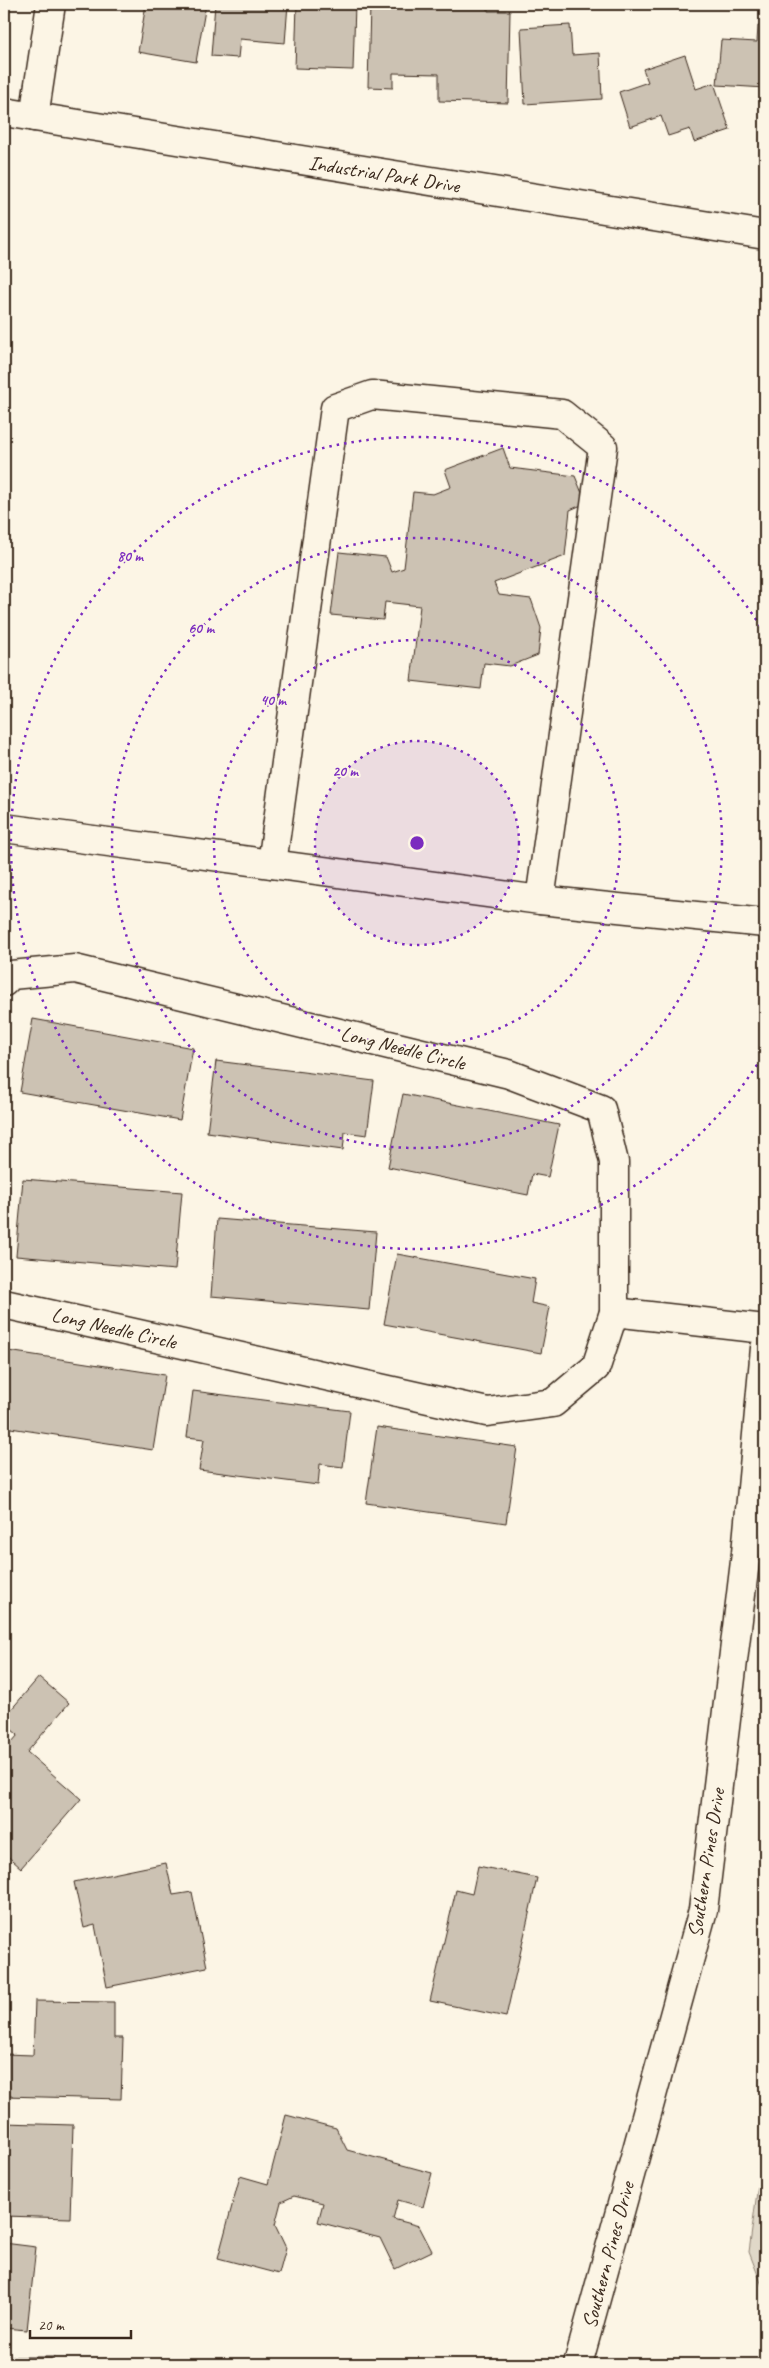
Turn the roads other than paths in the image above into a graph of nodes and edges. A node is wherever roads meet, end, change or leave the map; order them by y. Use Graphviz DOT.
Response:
graph roads {
  1 [pos="50,4"];
  2 [pos="4,112"];
  3 [pos="34,117"];
  4 [pos="765,235"];
  5 [pos="4,828"];
  6 [pos="272,864"];
  7 [pos="540,900"];
  8 [pos="765,923"];
  9 [pos="4,982"];
  10 [pos="4,1304"];
  11 [pos="614,1312"];
  12 [pos="765,1329"];
  13 [pos="765,1348"];
  14 [pos="578,2364"];
  1 -- 3 [label="street"];
  2 -- 3 [label="street, Industrial Park Drive"];
  3 -- 4 [label="street, Industrial Park Drive"];
  5 -- 6 [label="street"];
  6 -- 7 [label="street"];
  6 -- 7 [label="street"];
  7 -- 8 [label="street"];
  9 -- 11 [label="street, Long Needle Circle"];
  10 -- 11 [label="street, Long Needle Circle"];
  11 -- 12 [label="street"];
  13 -- 14 [label="street, Southern Pines Drive"];
}
